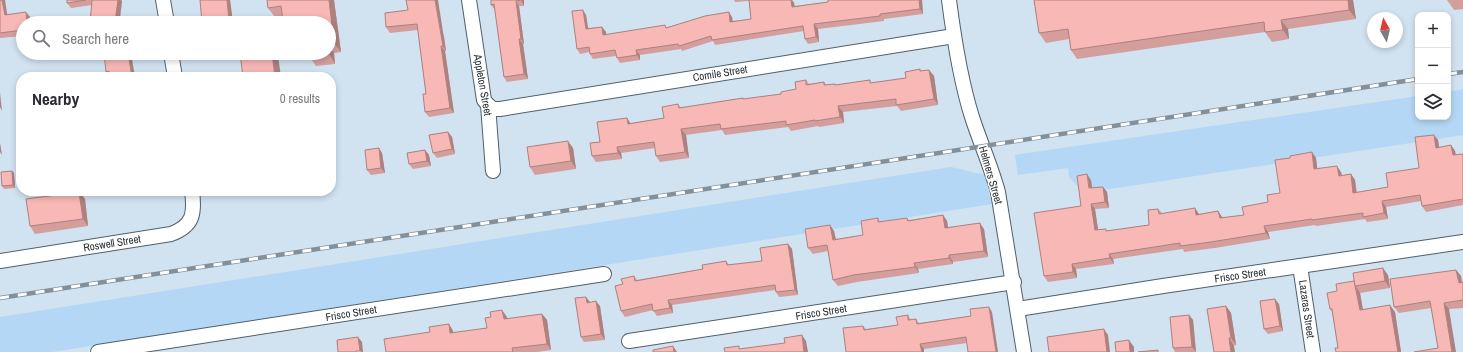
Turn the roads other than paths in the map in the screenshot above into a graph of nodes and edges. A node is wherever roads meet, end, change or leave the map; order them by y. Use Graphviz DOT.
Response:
graph roads {
  1 [pos="164,0"];
  2 [pos="469,0"];
  3 [pos="948,0"];
  4 [pos="166,16"];
  5 [pos="954,36"];
  6 [pos="172,60"];
  7 [pos="174,72"];
  8 [pos="488,105"];
  9 [pos="493,171"];
  10 [pos="192,196"];
  11 [pos="1463,242"];
  12 [pos="0,261"];
  13 [pos="1300,266"];
  14 [pos="604,274"];
  15 [pos="1014,282"];
  16 [pos="1018,309"];
  17 [pos="629,341"];
  18 [pos="148,348"];
  19 [pos="98,352"];
  20 [pos="1024,352"];
  21 [pos="1313,352"];
  1 -- 4 [label="street"];
  2 -- 8 [label="street, Appleton Street"];
  3 -- 5 [label="street, Helmers Street"];
  5 -- 8 [label="street, Comile Street"];
  5 -- 15 [label="street, Helmers Street"];
  6 -- 7 [label="street"];
  8 -- 9 [label="street, Appleton Street"];
  10 -- 12 [label="street, Roswell Street"];
  11 -- 13 [label="street, Frisco Street"];
  13 -- 16 [label="street, Frisco Street"];
  13 -- 21 [label="street, Lazaras Street"];
  14 -- 18 [label="street, Frisco Street"];
  15 -- 16 [label="street, Helmers Street"];
  15 -- 17 [label="street, Frisco Street"];
  16 -- 20 [label="street, Helmers Street"];
  18 -- 19 [label="street, Frisco Street"];
}
